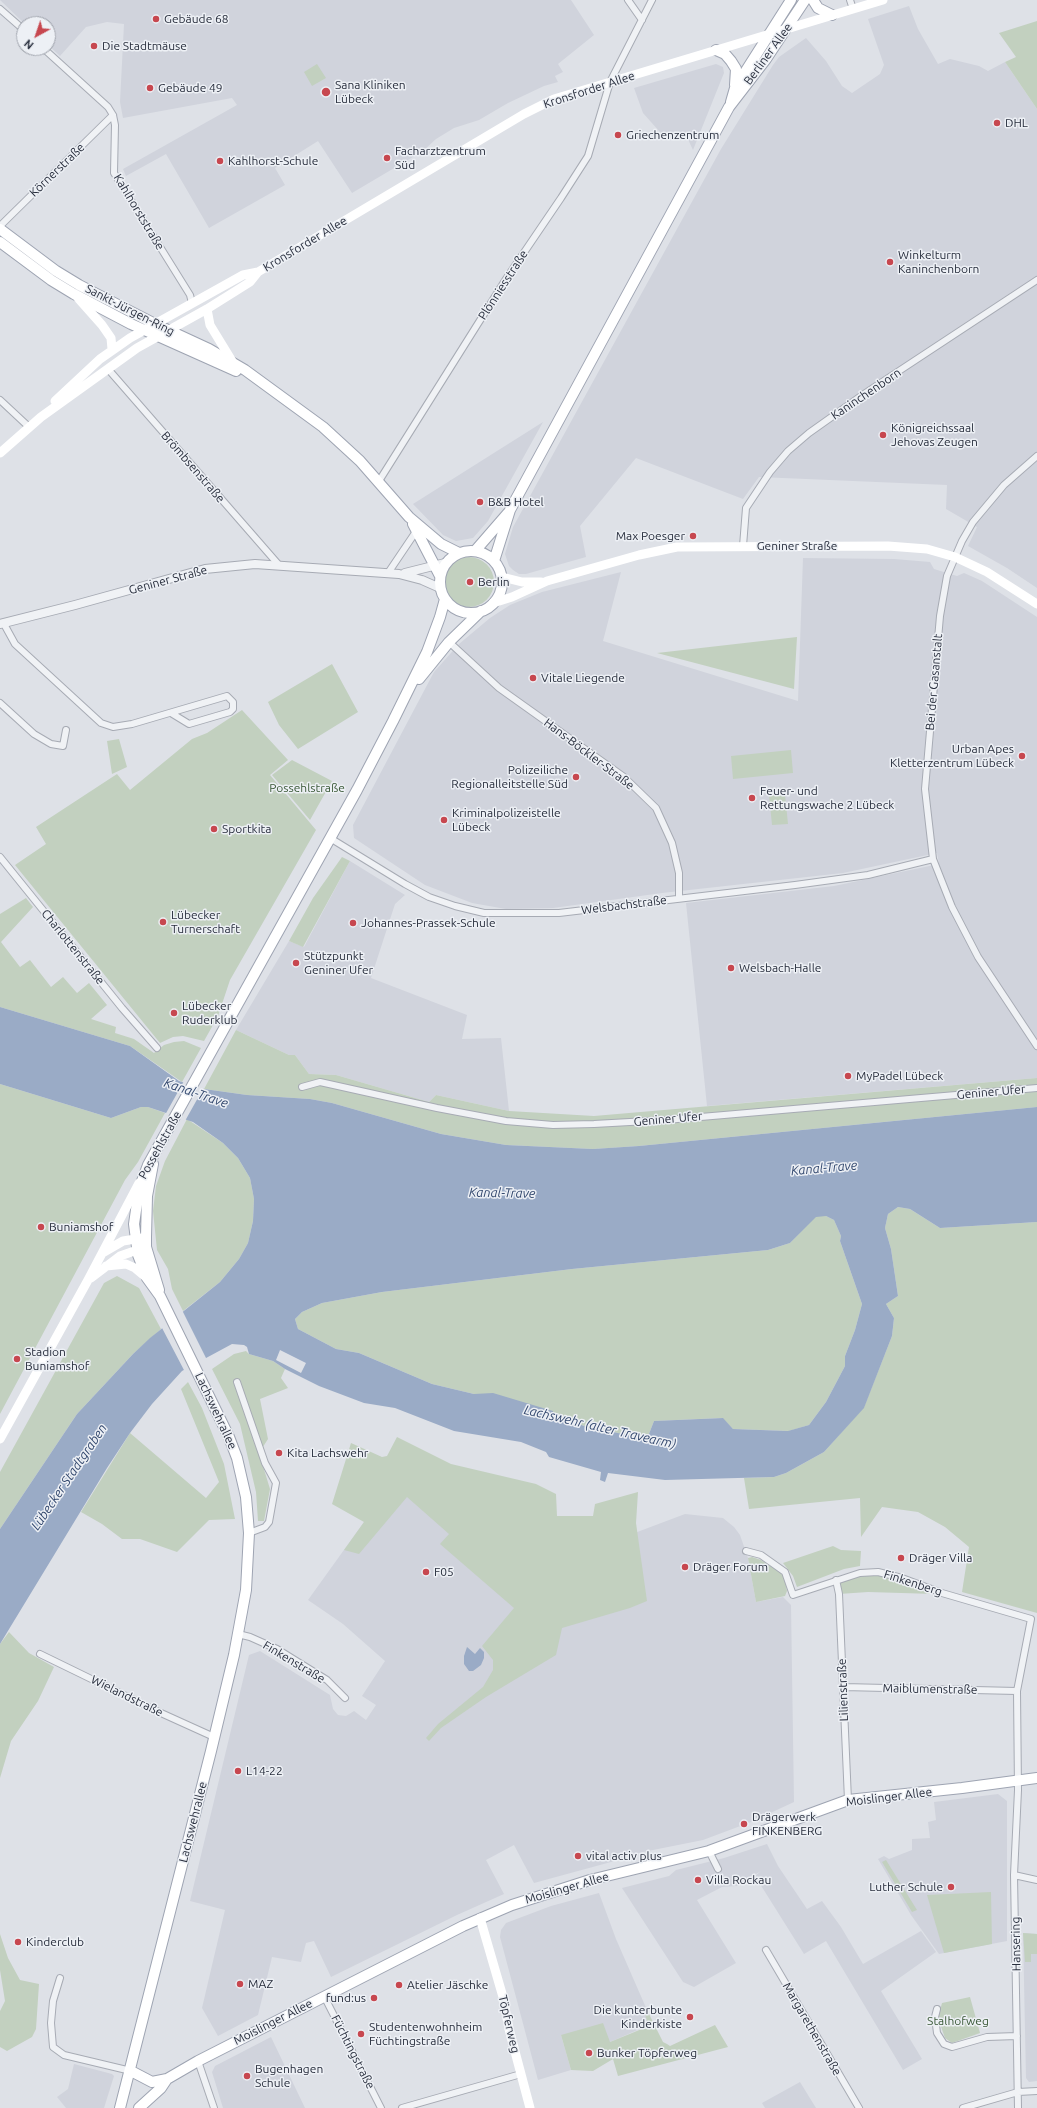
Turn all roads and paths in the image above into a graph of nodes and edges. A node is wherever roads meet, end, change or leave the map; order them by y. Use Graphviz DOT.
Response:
graph roads {
  1 [pos="628,0"];
  2 [pos="652,0"];
  3 [pos="791,0"];
  4 [pos="805,0"];
  5 [pos="813,0"];
  6 [pos="883,0"];
  7 [pos="852,5"];
  8 [pos="0,9"];
  9 [pos="832,15"];
  10 [pos="642,20"];
  11 [pos="16,23"];
  12 [pos="786,29"];
  13 [pos="768,35"];
  14 [pos="716,50"];
  15 [pos="53,56"];
  16 [pos="610,82"];
  17 [pos="735,88"];
  18 [pos="729,107"];
  19 [pos="113,115"];
  20 [pos="0,227"];
  21 [pos="0,242"];
  22 [pos="258,272"];
  23 [pos="1037,280"];
  24 [pos="74,294"];
  25 [pos="192,303"];
  26 [pos="207,310"];
  27 [pos="155,324"];
  28 [pos="143,330"];
  29 [pos="169,330"];
  30 [pos="158,336"];
  31 [pos="112,349"];
  32 [pos="232,362"];
  33 [pos="108,369"];
  34 [pos="264,384"];
  35 [pos="0,400"];
  36 [pos="41,417"];
  37 [pos="29,427"];
  38 [pos="0,453"];
  39 [pos="1037,456"];
  40 [pos="379,481"];
  41 [pos="510,510"];
  42 [pos="409,517"];
  43 [pos="417,530"];
  44 [pos="743,546"];
  45 [pos="475,551"];
  46 [pos="459,553"];
  47 [pos="955,557"];
  48 [pos="494,561"];
  49 [pos="278,564"];
  50 [pos="440,565"];
  51 [pos="388,573"];
  52 [pos="399,574"];
  53 [pos="502,577"];
  54 [pos="547,581"];
  55 [pos="440,588"];
  56 [pos="445,599"];
  57 [pos="493,603"];
  58 [pos="1037,604"];
  59 [pos="481,611"];
  60 [pos="2,624"];
  61 [pos="449,642"];
  62 [pos="0,703"];
  63 [pos="171,713"];
  64 [pos="393,721"];
  65 [pos="66,730"];
  66 [pos="330,838"];
  67 [pos="0,858"];
  68 [pos="934,859"];
  69 [pos="680,898"];
  70 [pos="1037,1046"];
  71 [pos="157,1048"];
  72 [pos="302,1087"];
  73 [pos="1037,1088"];
  74 [pos="155,1153"];
  75 [pos="142,1176"];
  76 [pos="135,1239"];
  77 [pos="146,1242"];
  78 [pos="136,1250"];
  79 [pos="101,1254"];
  80 [pos="106,1266"];
  81 [pos="147,1278"];
  82 [pos="88,1280"];
  83 [pos="160,1296"];
  84 [pos="237,1382"];
  85 [pos="0,1439"];
  86 [pos="249,1533"];
  87 [pos="746,1551"];
  88 [pos="836,1580"];
  89 [pos="1031,1618"];
  90 [pos="238,1634"];
  91 [pos="40,1654"];
  92 [pos="843,1687"];
  93 [pos="1017,1691"];
  94 [pos="345,1698"];
  95 [pos="214,1737"];
  96 [pos="1037,1778"];
  97 [pos="1018,1781"];
  98 [pos="848,1800"];
  99 [pos="710,1851"];
  100 [pos="718,1870"];
  101 [pos="1014,1875"];
  102 [pos="1037,1880"];
  103 [pos="480,1918"];
  104 [pos="766,1950"];
  105 [pos="60,1978"];
  106 [pos="324,1996"];
  107 [pos="937,2009"];
  108 [pos="1017,2036"];
  109 [pos="198,2061"];
  110 [pos="131,2071"];
  111 [pos="521,2074"];
  112 [pos="167,2079"];
  113 [pos="1037,2091"];
  114 [pos="1018,2092"];
  115 [pos="120,2108"];
  116 [pos="140,2108"];
  117 [pos="214,2108"];
  118 [pos="381,2108"];
  119 [pos="402,2108"];
  120 [pos="530,2108"];
  121 [pos="859,2108"];
  122 [pos="962,2108"];
  123 [pos="1018,2108"];
  1 -- 10 [label="street"];
  2 -- 10 [label="street, Plönniesstraße"];
  3 -- 13 [label="main road, Berliner Allee"];
  4 -- 12 [label="main road, Berliner Allee"];
  5 -- 9 [label="main road"];
  6 -- 7 [label="main road, Kronsforder Allee"];
  7 -- 9 [label="main road, Kronsforder Allee"];
  8 -- 11 [label="street"];
  9 -- 12 [label="main road, Kronsforder Allee"];
  10 -- 16 [label="street, Plönniesstraße"];
  12 -- 13 [label="main road, Kronsforder Allee"];
  12 -- 18 [label="main road, Berliner Allee"];
  13 -- 14 [label="main road, Kronsforder Allee"];
  13 -- 17 [label="main road, Berliner Allee"];
  14 -- 16 [label="main road, Kronsforder Allee"];
  14 -- 17 [label="main road"];
  15 -- 19 [label="street"];
  16 -- 22 [label="main road, Kronsforder Allee"];
  16 -- 40 [label="street, Plönniesstraße"];
  17 -- 18 [label="main road"];
  18 -- 41 [label="main road"];
  19 -- 20 [label="street, Körnerstraße"];
  19 -- 25 [label="street, Kahlhorststraße"];
  20 -- 27 [label="main road, Sankt-Jürgen-Ring"];
  21 -- 24 [label="main road, Sankt-Jürgen-Ring"];
  22 -- 25 [label="main road, Kronsforder Allee"];
  22 -- 26 [label="main road, Kronsforder Allee"];
  23 -- 44 [label="street, Kaninchenborn"];
  24 -- 28 [label="main road, Sankt-Jürgen-Ring"];
  24 -- 31 [label="main road"];
  25 -- 27 [label="main road, Kronsforder Allee"];
  26 -- 29 [label="main road, Kronsforder Allee"];
  26 -- 32 [label="main road"];
  27 -- 28 [label="main road, Kronsforder Allee"];
  27 -- 29 [label="main road, Sankt-Jürgen-Ring"];
  28 -- 30 [label="main road, Sankt-Jürgen-Ring"];
  28 -- 31 [label="main road, Kronsforder Allee"];
  29 -- 30 [label="main road, Kronsforder Allee"];
  29 -- 32 [label="main road, Sankt-Jürgen-Ring"];
  30 -- 33 [label="main road, Kronsforder Allee"];
  30 -- 34 [label="main road, Sankt-Jürgen-Ring"];
  31 -- 36 [label="main road, Kronsforder Allee"];
  32 -- 34 [label="main road, Sankt-Jürgen-Ring"];
  33 -- 36 [label="main road, Kronsforder Allee"];
  33 -- 49 [label="street, Brömbsenstraße"];
  34 -- 40 [label="main road, Sankt-Jürgen-Ring"];
  35 -- 37 [label="street"];
  36 -- 37 [label="main road, Kronsforder Allee"];
  37 -- 38 [label="main road, Kronsforder Allee"];
  39 -- 47 [label="street, Bei der Gasanstalt"];
  40 -- 42 [label="main road, Sankt-Jürgen-Ring"];
  41 -- 45 [label="main road"];
  41 -- 48 [label="main road"];
  42 -- 43 [label="main road, Sankt-Jürgen-Ring"];
  42 -- 46 [label="main road, Sankt-Jürgen-Ring"];
  43 -- 50 [label="main road, Sankt-Jürgen-Ring"];
  43 -- 51 [label="street"];
  44 -- 47 [label="main road, Geniner Straße"];
  44 -- 54 [label="main road, Geniner Straße"];
  45 -- 46 [label="main road"];
  45 -- 48 [label="main road"];
  46 -- 50 [label="main road"];
  47 -- 58 [label="main road, Geniner Straße"];
  47 -- 68 [label="street, Bei der Gasanstalt"];
  48 -- 53 [label="main road"];
  49 -- 51 [label="street, Geniner Straße"];
  49 -- 60 [label="street, Geniner Straße"];
  50 -- 52 [label="street, Geniner Straße"];
  50 -- 55 [label="main road, Sankt-Jürgen-Ring"];
  51 -- 52 [label="street, Geniner Straße"];
  52 -- 55 [label="street, Geniner Straße"];
  53 -- 54 [label="main road, Geniner Straße"];
  53 -- 57 [label="main road"];
  54 -- 57 [label="main road, Geniner Straße"];
  55 -- 56 [label="main road"];
  56 -- 59 [label="main road"];
  56 -- 64 [label="main road, Possehlstraße"];
  57 -- 59 [label="main road"];
  59 -- 61 [label="main road, Possehlstraße"];
  60 -- 63 [label="street"];
  61 -- 64 [label="main road, Possehlstraße"];
  61 -- 69 [label="street, Hans-Böckler-Straße"];
  62 -- 65 [label="street"];
  63 -- 63 [label="street"];
  64 -- 66 [label="main road, Possehlstraße"];
  66 -- 69 [label="street, Welsbachstraße"];
  66 -- 74 [label="main road, Possehlstraße"];
  67 -- 71 [label="street, Charlottenstraße"];
  68 -- 69 [label="street, Welsbachstraße"];
  68 -- 70 [label="street, Bei der Gasanstalt"];
  72 -- 73 [label="street, Geniner Ufer"];
  74 -- 75 [label="main road, Possehlstraße"];
  74 -- 77 [label="main road, Lachswehrallee"];
  75 -- 76 [label="main road, Lachswehrallee"];
  75 -- 79 [label="main road, Possehlstraße"];
  76 -- 77 [label="main road"];
  76 -- 78 [label="main road, Lachswehrallee"];
  76 -- 79 [label="main road"];
  77 -- 78 [label="main road"];
  77 -- 83 [label="main road, Lachswehrallee"];
  78 -- 80 [label="main road"];
  78 -- 81 [label="main road, Lachswehrallee"];
  79 -- 82 [label="main road, Possehlstraße"];
  80 -- 81 [label="main road"];
  80 -- 82 [label="main road"];
  81 -- 83 [label="main road, Lachswehrallee"];
  82 -- 85 [label="main road, Possehlstraße"];
  83 -- 86 [label="main road, Lachswehrallee"];
  84 -- 86 [label="street"];
  86 -- 90 [label="main road, Lachswehrallee"];
  87 -- 88 [label="street, Finkenberg"];
  88 -- 89 [label="street, Finkenberg"];
  88 -- 92 [label="street, Lilienstraße"];
  89 -- 93 [label="street, Hansering"];
  90 -- 94 [label="street, Finkenstraße"];
  90 -- 95 [label="main road, Lachswehrallee"];
  91 -- 95 [label="street, Wielandstraße"];
  92 -- 93 [label="street, Maiblumenstraße"];
  92 -- 98 [label="street, Lilienstraße"];
  93 -- 97 [label="street, Hansering"];
  95 -- 110 [label="main road, Lachswehrallee"];
  96 -- 97 [label="main road, Moislinger Allee"];
  97 -- 98 [label="main road, Moislinger Allee"];
  97 -- 101 [label="street, Hansering"];
  98 -- 99 [label="main road, Moislinger Allee"];
  99 -- 100 [label="street"];
  99 -- 103 [label="main road, Moislinger Allee"];
  101 -- 102 [label="street"];
  101 -- 108 [label="street, Hansering"];
  103 -- 106 [label="main road, Moislinger Allee"];
  103 -- 111 [label="main road, Töpferweg"];
  104 -- 121 [label="street, Margarethenstraße"];
  105 -- 110 [label="street"];
  106 -- 109 [label="main road, Moislinger Allee"];
  106 -- 118 [label="street, Füchtingstraße"];
  107 -- 108 [label="street"];
  108 -- 114 [label="street, Hansering"];
  109 -- 112 [label="main road, Moislinger Allee"];
  109 -- 117 [label="street"];
  110 -- 112 [label="main road"];
  110 -- 115 [label="main road, Lachswehrallee"];
  111 -- 119 [label="street"];
  111 -- 120 [label="main road, Töpferweg"];
  112 -- 116 [label="main road, Moislinger Allee"];
  113 -- 114 [label="street"];
  114 -- 122 [label="street"];
  114 -- 123 [label="street, Hansering"];
}
